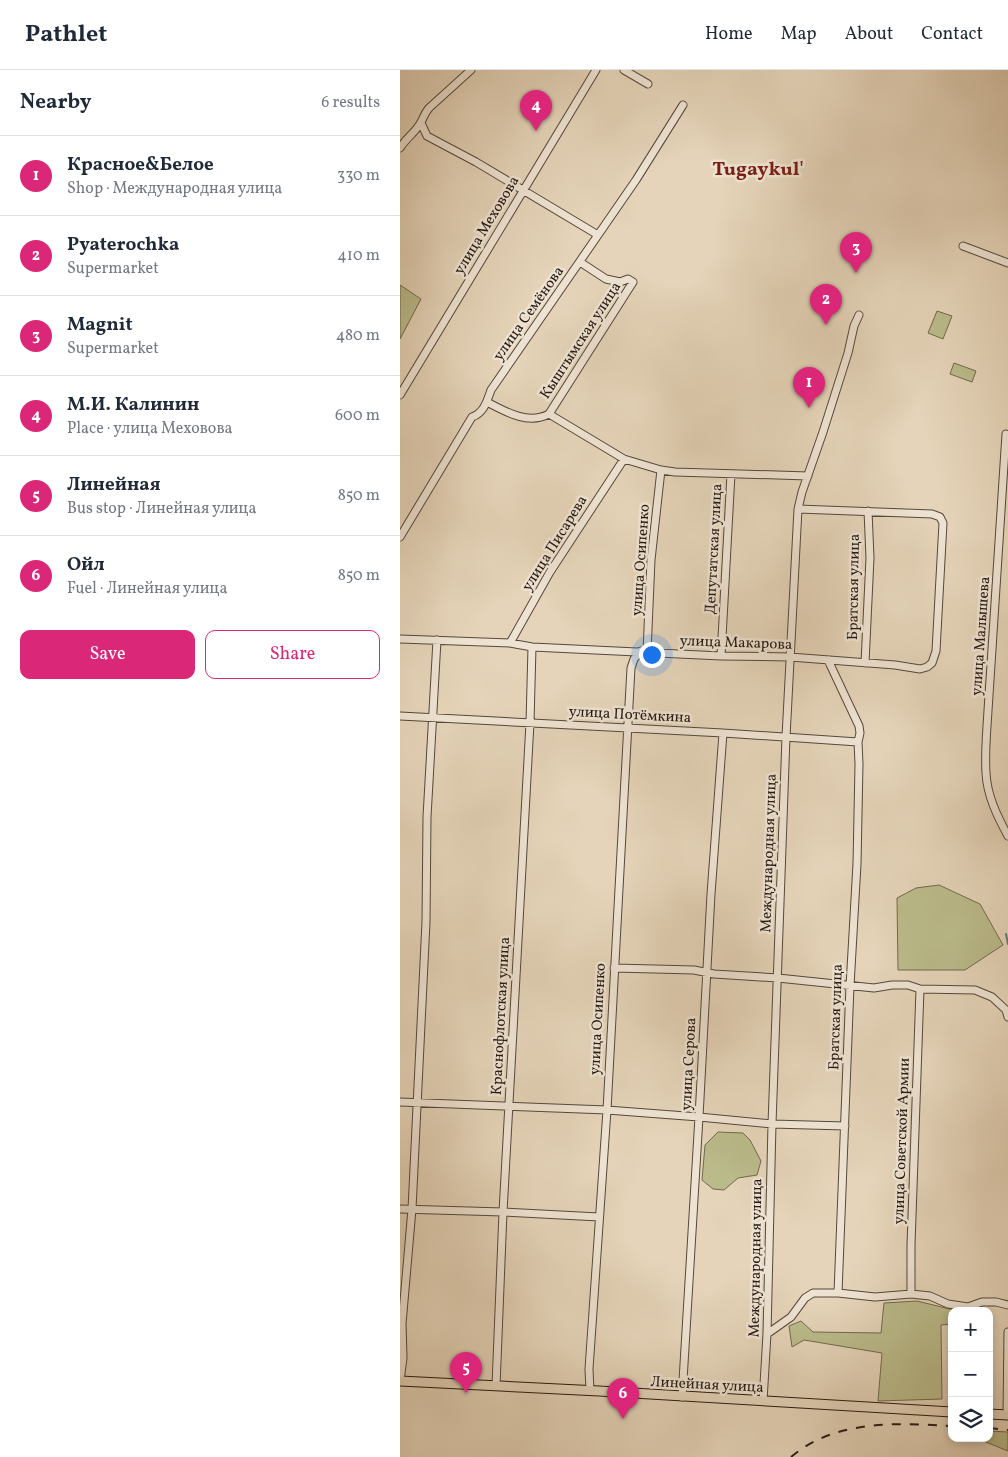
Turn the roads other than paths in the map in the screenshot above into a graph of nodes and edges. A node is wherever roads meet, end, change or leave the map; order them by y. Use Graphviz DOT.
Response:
graph roads {
  1 [pos="471,70"];
  2 [pos="596,70"];
  3 [pos="624,70"];
  4 [pos="648,84"];
  5 [pos="683,105"];
  6 [pos="421,122"];
  7 [pos="400,148"];
  8 [pos="523,190"];
  9 [pos="598,234"];
  10 [pos="963,246"];
  11 [pos="580,262"];
  12 [pos="1008,263"];
  13 [pos="859,315"];
  14 [pos="400,395"];
  15 [pos="487,402"];
  16 [pos="548,414"];
  17 [pos="1006,434"];
  18 [pos="624,459"];
  19 [pos="661,470"];
  20 [pos="731,474"];
  21 [pos="808,476"];
  22 [pos="798,509"];
  23 [pos="868,511"];
  24 [pos="400,537"];
  25 [pos="400,639"];
  26 [pos="437,640"];
  27 [pos="510,643"];
  28 [pos="532,647"];
  29 [pos="644,651"];
  30 [pos="721,656"];
  31 [pos="790,657"];
  32 [pos="828,660"];
  33 [pos="865,663"];
  34 [pos="400,716"];
  35 [pos="432,718"];
  36 [pos="530,723"];
  37 [pos="628,729"];
  38 [pos="723,733"];
  39 [pos="786,737"];
  40 [pos="858,742"];
  41 [pos="1008,836"];
  42 [pos="614,968"];
  43 [pos="706,972"];
  44 [pos="778,978"];
  45 [pos="850,986"];
  46 [pos="920,989"];
  47 [pos="1008,1017"];
  48 [pos="400,1102"];
  49 [pos="417,1103"];
  50 [pos="509,1107"];
  51 [pos="606,1110"];
  52 [pos="699,1117"];
  53 [pos="772,1124"];
  54 [pos="845,1126"];
  55 [pos="400,1209"];
  56 [pos="412,1209"];
  57 [pos="503,1212"];
  58 [pos="598,1217"];
  59 [pos="838,1293"];
  60 [pos="911,1294"];
  61 [pos="1008,1305"];
  62 [pos="1008,1332"];
  63 [pos="767,1334"];
  64 [pos="400,1381"];
  65 [pos="496,1386"];
  66 [pos="590,1391"];
  67 [pos="682,1397"];
  68 [pos="763,1401"];
  69 [pos="948,1412"];
  70 [pos="993,1414"];
  71 [pos="1008,1415"];
  1 -- 6 [label="street"];
  2 -- 8 [label="street, улица Меховова"];
  3 -- 4 [label="street"];
  5 -- 9 [label="street, улица Семёнова"];
  6 -- 7 [label="street"];
  6 -- 8 [label="street"];
  8 -- 9 [label="street"];
  8 -- 14 [label="street, улица Меховова"];
  9 -- 11 [label="street, улица Семёнова"];
  10 -- 12 [label="street"];
  11 -- 15 [label="street, улица Семёнова"];
  11 -- 16 [label="street, Кыштымская улица"];
  13 -- 21 [label="street, Международная улица"];
  15 -- 16 [label="street"];
  15 -- 24 [label="street, улица Семёнова"];
  16 -- 18 [label="street"];
  17 -- 41 [label="street, улица Малышева"];
  18 -- 19 [label="street"];
  18 -- 27 [label="street, улица Писарева"];
  19 -- 20 [label="street"];
  19 -- 29 [label="street, улица Осипенко"];
  20 -- 21 [label="street"];
  20 -- 30 [label="street, Депутатская улица"];
  21 -- 22 [label="street, Международная улица"];
  22 -- 23 [label="street"];
  22 -- 31 [label="street, Международная улица"];
  23 -- 33 [label="street, Братская улица"];
  23 -- 33 [label="street, улица Макарова"];
  25 -- 26 [label="street, улица Макарова"];
  26 -- 27 [label="street, улица Макарова"];
  26 -- 35 [label="street"];
  27 -- 28 [label="street, улица Макарова"];
  28 -- 29 [label="street, улица Макарова"];
  28 -- 36 [label="street, Краснофлотская улица"];
  29 -- 30 [label="street, улица Макарова"];
  29 -- 37 [label="street, улица Осипенко"];
  30 -- 31 [label="street, улица Макарова"];
  31 -- 32 [label="street, улица Макарова"];
  31 -- 39 [label="street, Международная улица"];
  32 -- 33 [label="street, улица Макарова"];
  32 -- 40 [label="street, Братская улица"];
  34 -- 35 [label="street, улица Потёмкина"];
  35 -- 36 [label="street, улица Потёмкина"];
  35 -- 49 [label="street"];
  36 -- 37 [label="street, улица Потёмкина"];
  36 -- 50 [label="street, Краснофлотская улица"];
  37 -- 38 [label="street, улица Потёмкина"];
  37 -- 42 [label="street, улица Осипенко"];
  38 -- 39 [label="street, улица Потёмкина"];
  38 -- 43 [label="street, улица Серова"];
  39 -- 40 [label="street, улица Потёмкина"];
  39 -- 44 [label="street, Международная улица"];
  40 -- 45 [label="street, Братская улица"];
  42 -- 43 [label="street"];
  42 -- 51 [label="street, улица Осипенко"];
  43 -- 44 [label="street"];
  43 -- 52 [label="street, улица Серова"];
  44 -- 45 [label="street"];
  44 -- 53 [label="street, Международная улица"];
  45 -- 46 [label="street"];
  45 -- 54 [label="street, Братская улица"];
  46 -- 47 [label="street"];
  46 -- 60 [label="street, улица Советской Армии"];
  48 -- 49 [label="street"];
  49 -- 50 [label="street"];
  49 -- 56 [label="street"];
  50 -- 51 [label="street"];
  50 -- 57 [label="street, Краснофлотская улица"];
  51 -- 52 [label="street"];
  51 -- 58 [label="street, улица Осипенко"];
  52 -- 53 [label="street"];
  52 -- 67 [label="street, улица Серова"];
  53 -- 54 [label="street"];
  53 -- 63 [label="street, Международная улица"];
  54 -- 59 [label="street, Братская улица"];
  55 -- 56 [label="street"];
  56 -- 57 [label="street"];
  56 -- 64 [label="street"];
  57 -- 58 [label="street"];
  57 -- 65 [label="street, Краснофлотская улица"];
  58 -- 66 [label="street, улица Осипенко"];
  59 -- 60 [label="street"];
  59 -- 63 [label="street"];
  60 -- 61 [label="street"];
  62 -- 71 [label="street"];
  63 -- 68 [label="street, Международная улица"];
  64 -- 65 [label="main road, Линейная улица"];
  65 -- 66 [label="main road, Линейная улица"];
  66 -- 67 [label="main road, Линейная улица"];
  67 -- 68 [label="main road, Линейная улица"];
  68 -- 69 [label="main road, Линейная улица"];
  70 -- 71 [label="main road"];
}
